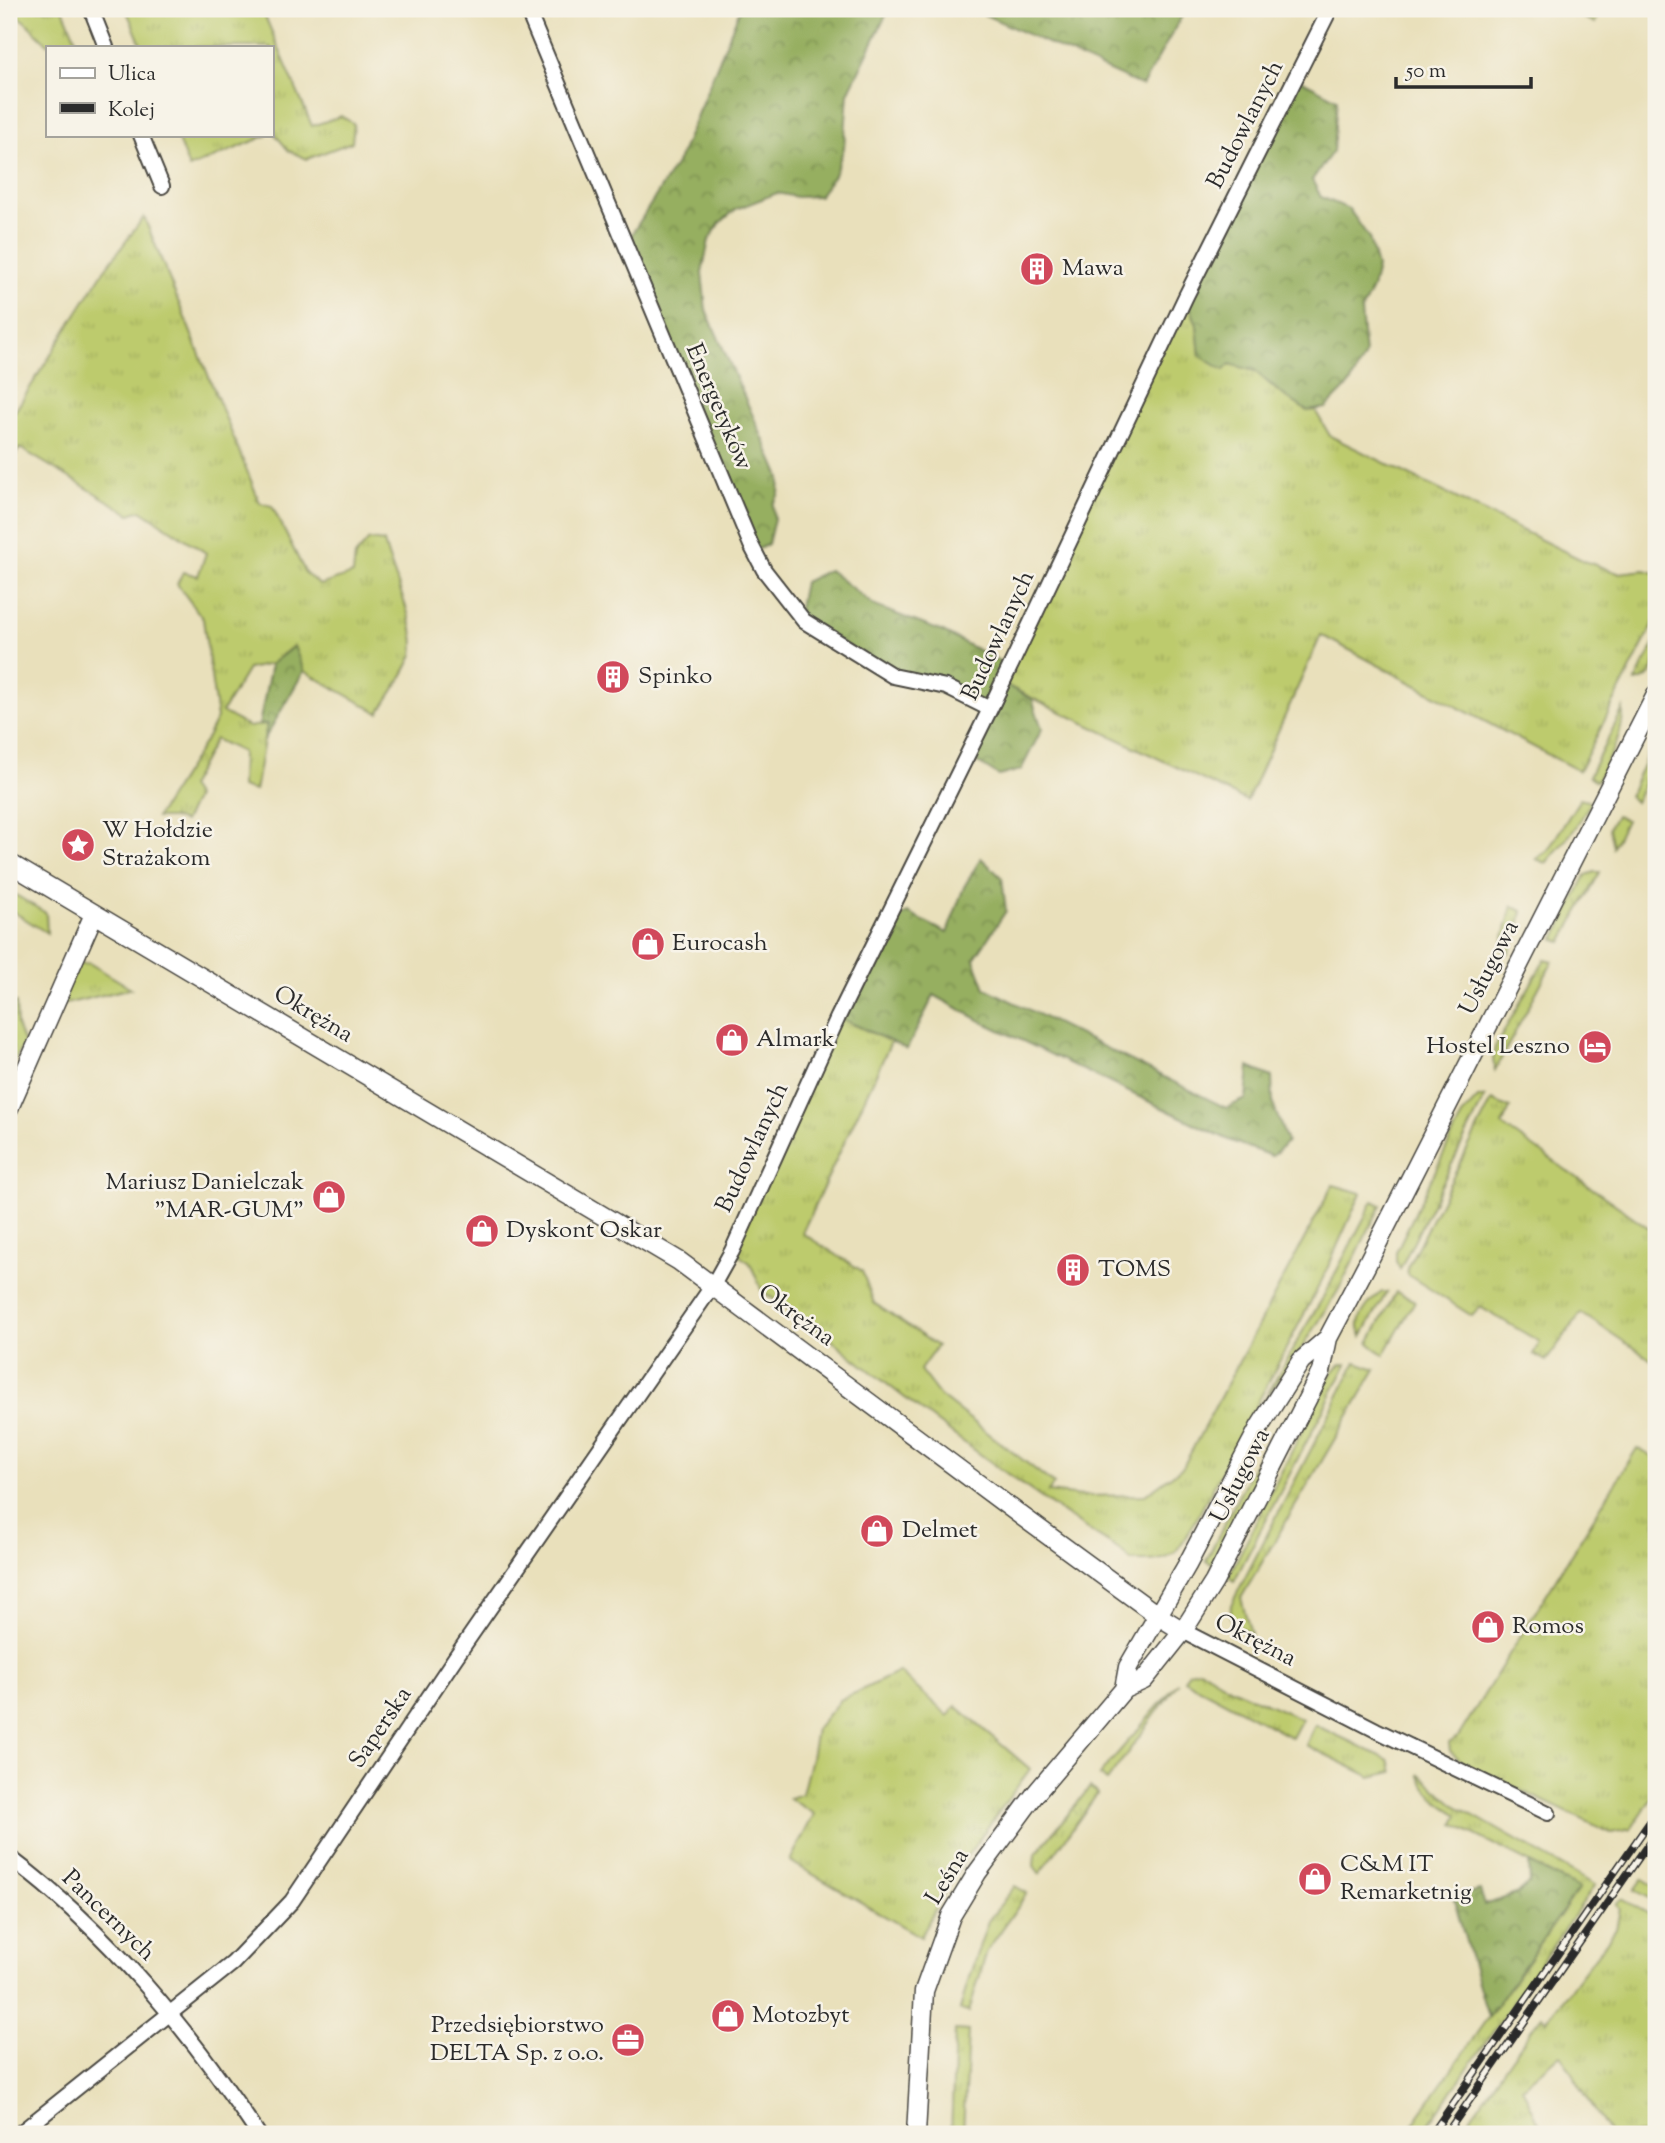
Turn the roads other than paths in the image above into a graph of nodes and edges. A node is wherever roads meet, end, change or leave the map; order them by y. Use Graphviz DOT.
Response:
graph roads {
  1 [pos="91,9"];
  2 [pos="527,9"];
  3 [pos="1329,9"];
  4 [pos="106,46"];
  5 [pos="141,136"];
  6 [pos="162,186"];
  7 [pos="1656,695"];
  8 [pos="990,709"];
  9 [pos="9,863"];
  10 [pos="94,914"];
  11 [pos="9,1108"];
  12 [pos="713,1285"];
  13 [pos="1328,1338"];
  14 [pos="1157,1615"];
  15 [pos="1183,1631"];
  16 [pos="1124,1689"];
  17 [pos="1548,1813"];
  18 [pos="9,1857"];
  19 [pos="170,2014"];
  20 [pos="19,2134"];
  21 [pos="258,2134"];
  22 [pos="916,2134"];
  1 -- 4 [label="street"];
  2 -- 8 [label="street, Energetyków"];
  3 -- 8 [label="street, Budowlanych"];
  5 -- 6 [label="street"];
  7 -- 13 [label="street, Usługowa"];
  8 -- 12 [label="street, Budowlanych"];
  9 -- 10 [label="street, Okrężna"];
  10 -- 11 [label="street"];
  10 -- 12 [label="street, Okrężna"];
  12 -- 14 [label="street, Okrężna"];
  12 -- 19 [label="street, Saperska"];
  13 -- 14 [label="street, Usługowa"];
  13 -- 15 [label="street, Usługowa"];
  14 -- 15 [label="street, Okrężna"];
  14 -- 16 [label="street, Leśna"];
  15 -- 16 [label="street, Leśna"];
  15 -- 17 [label="street, Okrężna"];
  16 -- 22 [label="street, Leśna"];
  18 -- 19 [label="street, Pancernych"];
  19 -- 20 [label="street, Saperska"];
  19 -- 21 [label="street, Pancernych"];
}
